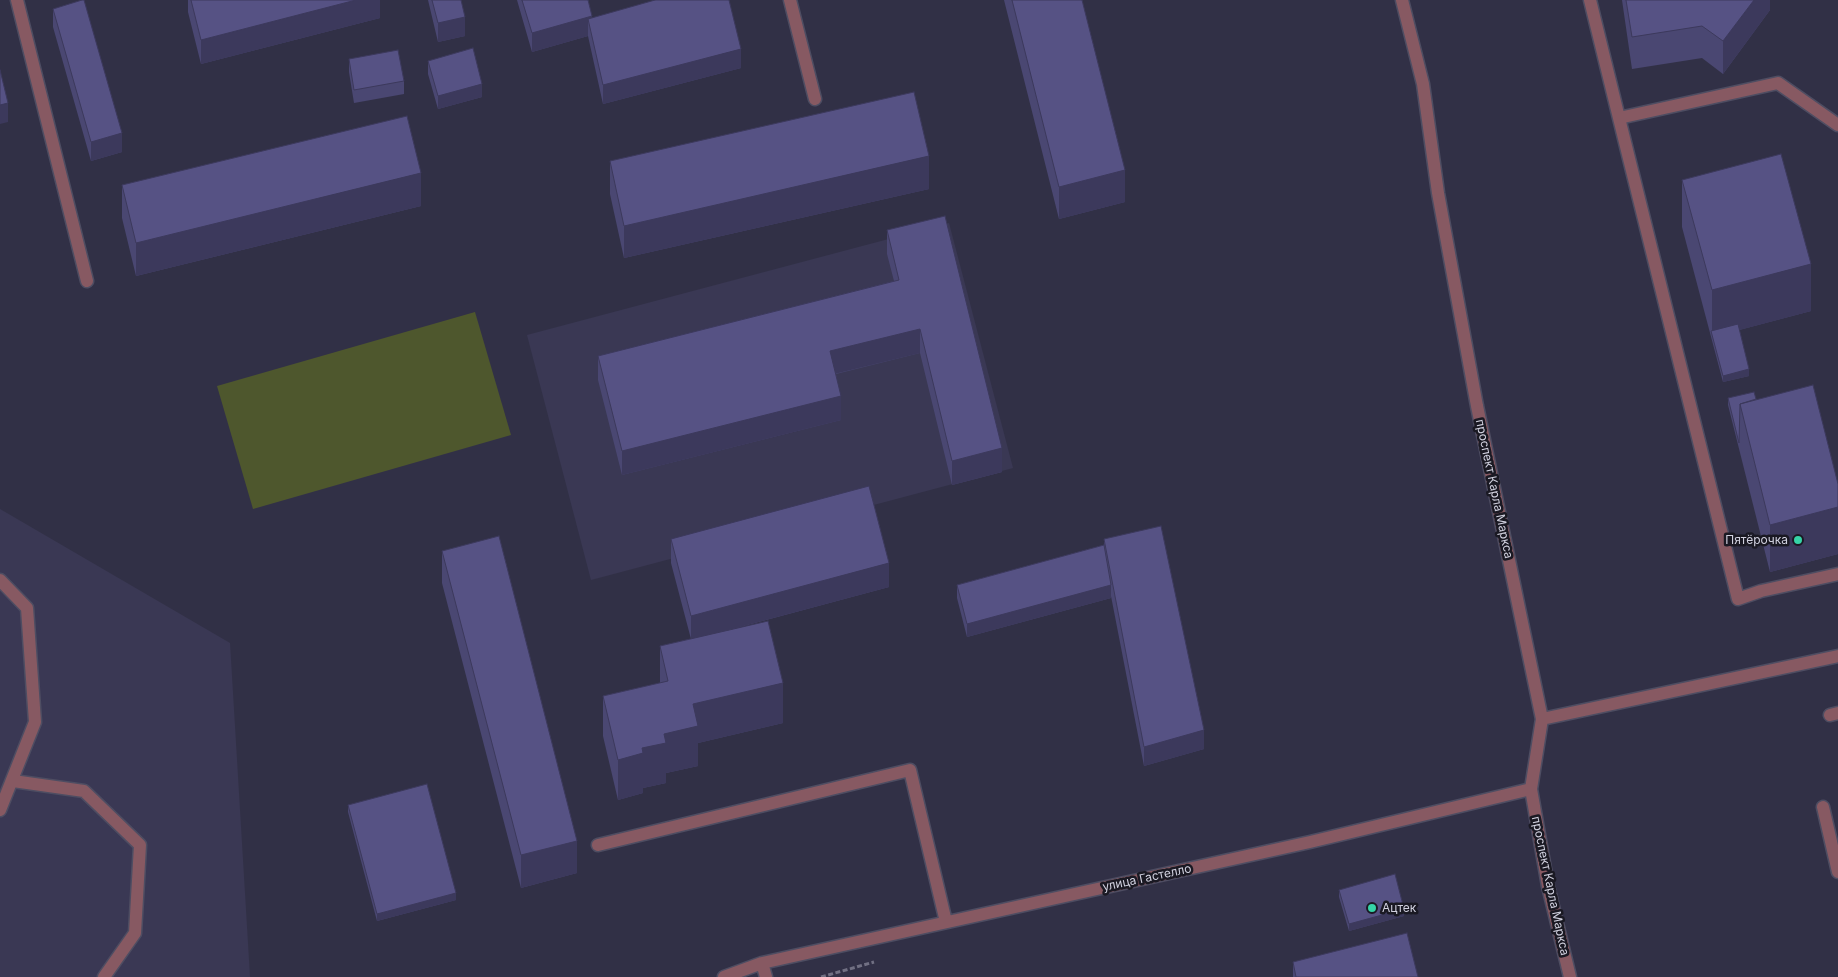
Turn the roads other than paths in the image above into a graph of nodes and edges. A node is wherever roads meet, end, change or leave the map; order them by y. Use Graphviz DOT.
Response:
graph roads {
  1 [pos="17,0"];
  2 [pos="790,0"];
  3 [pos="1402,0"];
  4 [pos="1590,0"];
  5 [pos="815,99"];
  6 [pos="1619,118"];
  7 [pos="1838,125"];
  8 [pos="87,281"];
  9 [pos="1838,574"];
  10 [pos="0,580"];
  11 [pos="1838,656"];
  12 [pos="1542,719"];
  13 [pos="13,781"];
  14 [pos="1531,789"];
  15 [pos="1824,807"];
  16 [pos="0,810"];
  17 [pos="598,845"];
  18 [pos="1838,872"];
  19 [pos="946,922"];
  20 [pos="762,963"];
  21 [pos="104,977"];
  22 [pos="724,977"];
  23 [pos="766,977"];
  24 [pos="1570,977"];
  1 -- 8 [label="street"];
  2 -- 5 [label="street"];
  3 -- 12 [label="street, проспект Карла Маркса"];
  4 -- 6 [label="street"];
  6 -- 7 [label="street"];
  6 -- 9 [label="street"];
  10 -- 13 [label="street"];
  11 -- 12 [label="street"];
  12 -- 14 [label="street, проспект Карла Маркса"];
  13 -- 16 [label="street"];
  13 -- 21 [label="street"];
  14 -- 19 [label="street, улица Гастелло"];
  14 -- 24 [label="street, проспект Карла Маркса"];
  15 -- 18 [label="street"];
  17 -- 19 [label="street"];
  19 -- 20 [label="street, улица Гастелло"];
  20 -- 22 [label="street, улица Гастелло"];
  20 -- 23 [label="street"];
}
